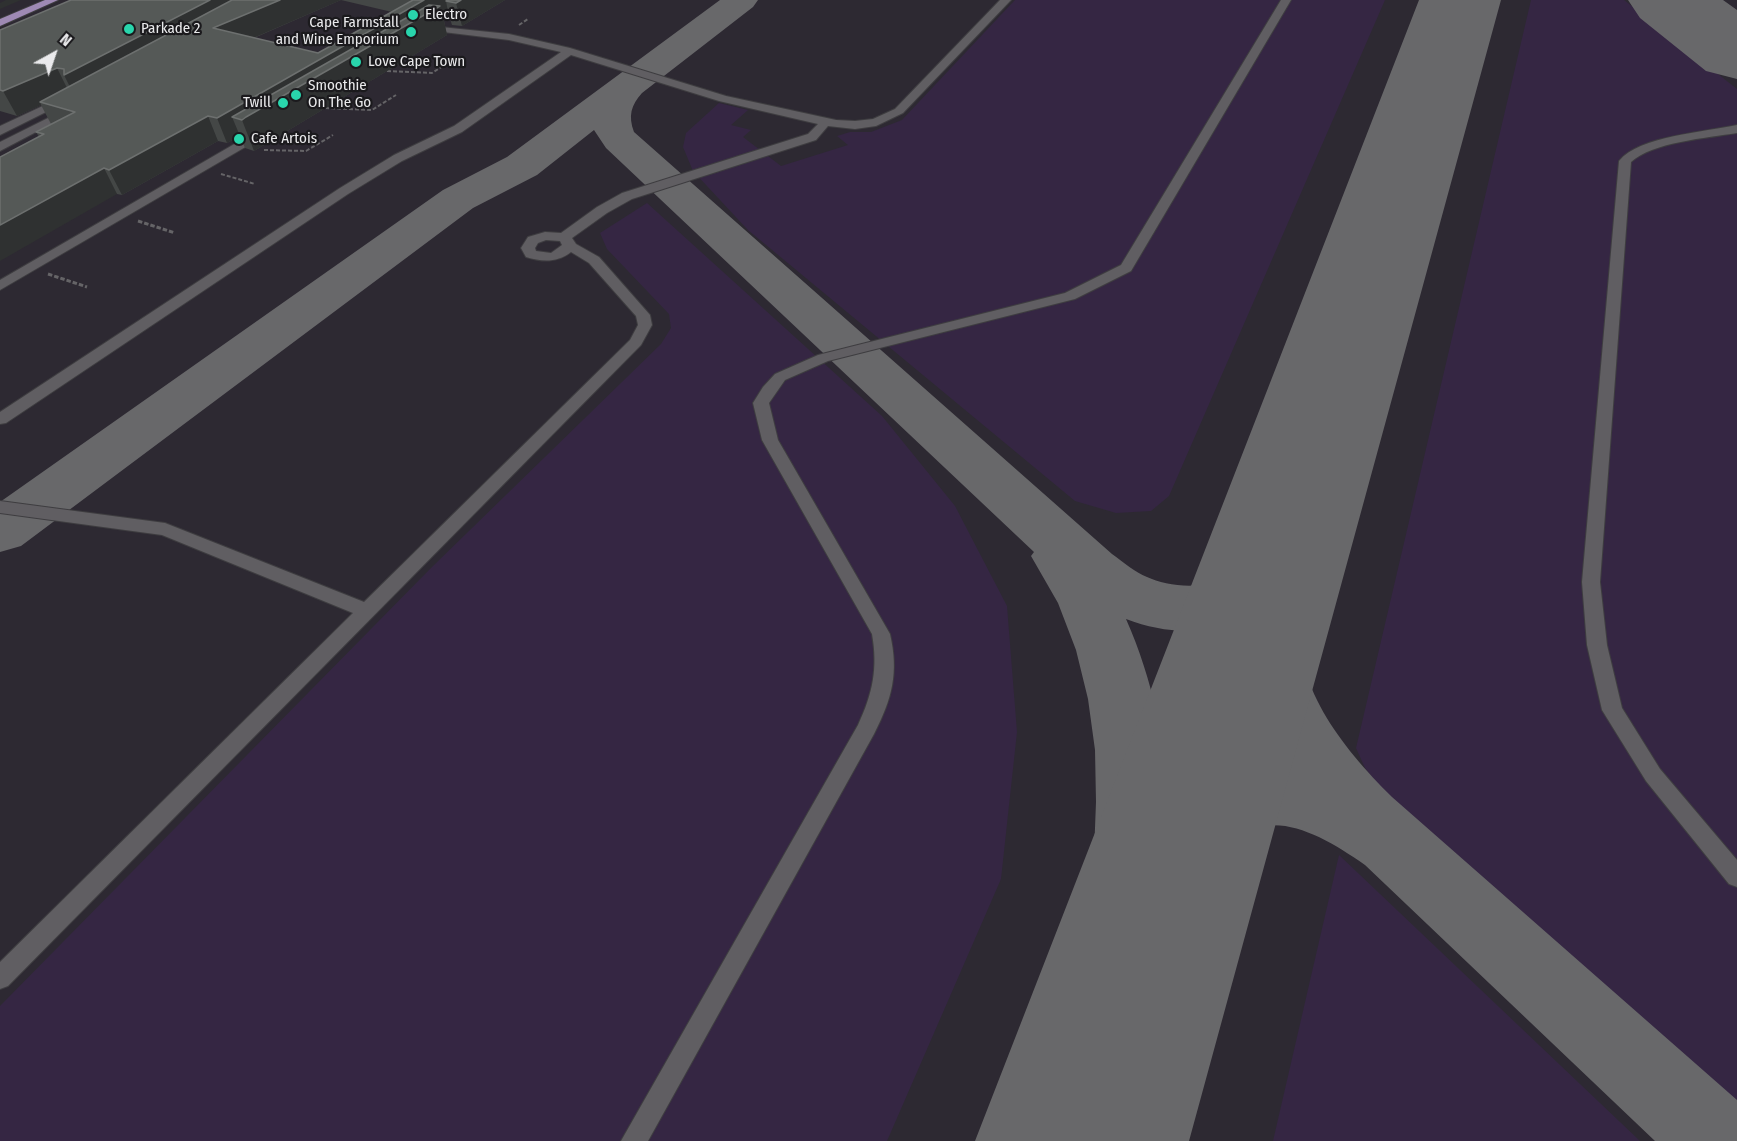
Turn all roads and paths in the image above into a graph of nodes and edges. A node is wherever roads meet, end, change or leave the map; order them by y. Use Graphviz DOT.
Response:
graph roads {
  1 [pos="53,0"];
  2 [pos="1006,0"];
  3 [pos="1286,0"];
  4 [pos="0,23"];
  5 [pos="509,37"];
  6 [pos="570,51"];
  7 [pos="457,57"];
  8 [pos="390,66"];
  9 [pos="387,71"];
  10 [pos="381,72"];
  11 [pos="396,95"];
  12 [pos="331,102"];
  13 [pos="825,122"];
  14 [pos="271,126"];
  15 [pos="36,129"];
  16 [pos="1737,129"];
  17 [pos="0,131"];
  18 [pos="55,135"];
  19 [pos="333,135"];
  20 [pos="0,147"];
  21 [pos="256,149"];
  22 [pos="214,172"];
  23 [pos="255,184"];
  24 [pos="134,220"];
  25 [pos="175,233"];
  26 [pos="567,242"];
  27 [pos="557,256"];
  28 [pos="45,273"];
  29 [pos="604,273"];
  30 [pos="0,286"];
  31 [pos="87,287"];
  32 [pos="0,419"];
  33 [pos="0,507"];
  34 [pos="366,611"];
  35 [pos="1737,878"];
  36 [pos="0,978"];
  37 [pos="634,1141"];
  1 -- 4 [label="main road"];
  2 -- 13 [label="street"];
  3 -- 37 [label="street"];
  5 -- 5 [label="street"];
  5 -- 6 [label="street"];
  6 -- 13 [label="street"];
  6 -- 32 [label="street"];
  7 -- 9 [label="path"];
  8 -- 10 [label="path"];
  11 -- 12 [label="path"];
  13 -- 26 [label="street"];
  14 -- 30 [label="street"];
  15 -- 17 [label="street"];
  15 -- 18 [label="street"];
  15 -- 20 [label="street"];
  16 -- 35 [label="street"];
  19 -- 21 [label="path"];
  22 -- 23 [label="path"];
  24 -- 25 [label="path"];
  26 -- 27 [label="street"];
  26 -- 27 [label="street"];
  26 -- 29 [label="street"];
  27 -- 29 [label="street"];
  28 -- 31 [label="path"];
  29 -- 34 [label="street"];
  33 -- 34 [label="street"];
  34 -- 36 [label="street"];
}
